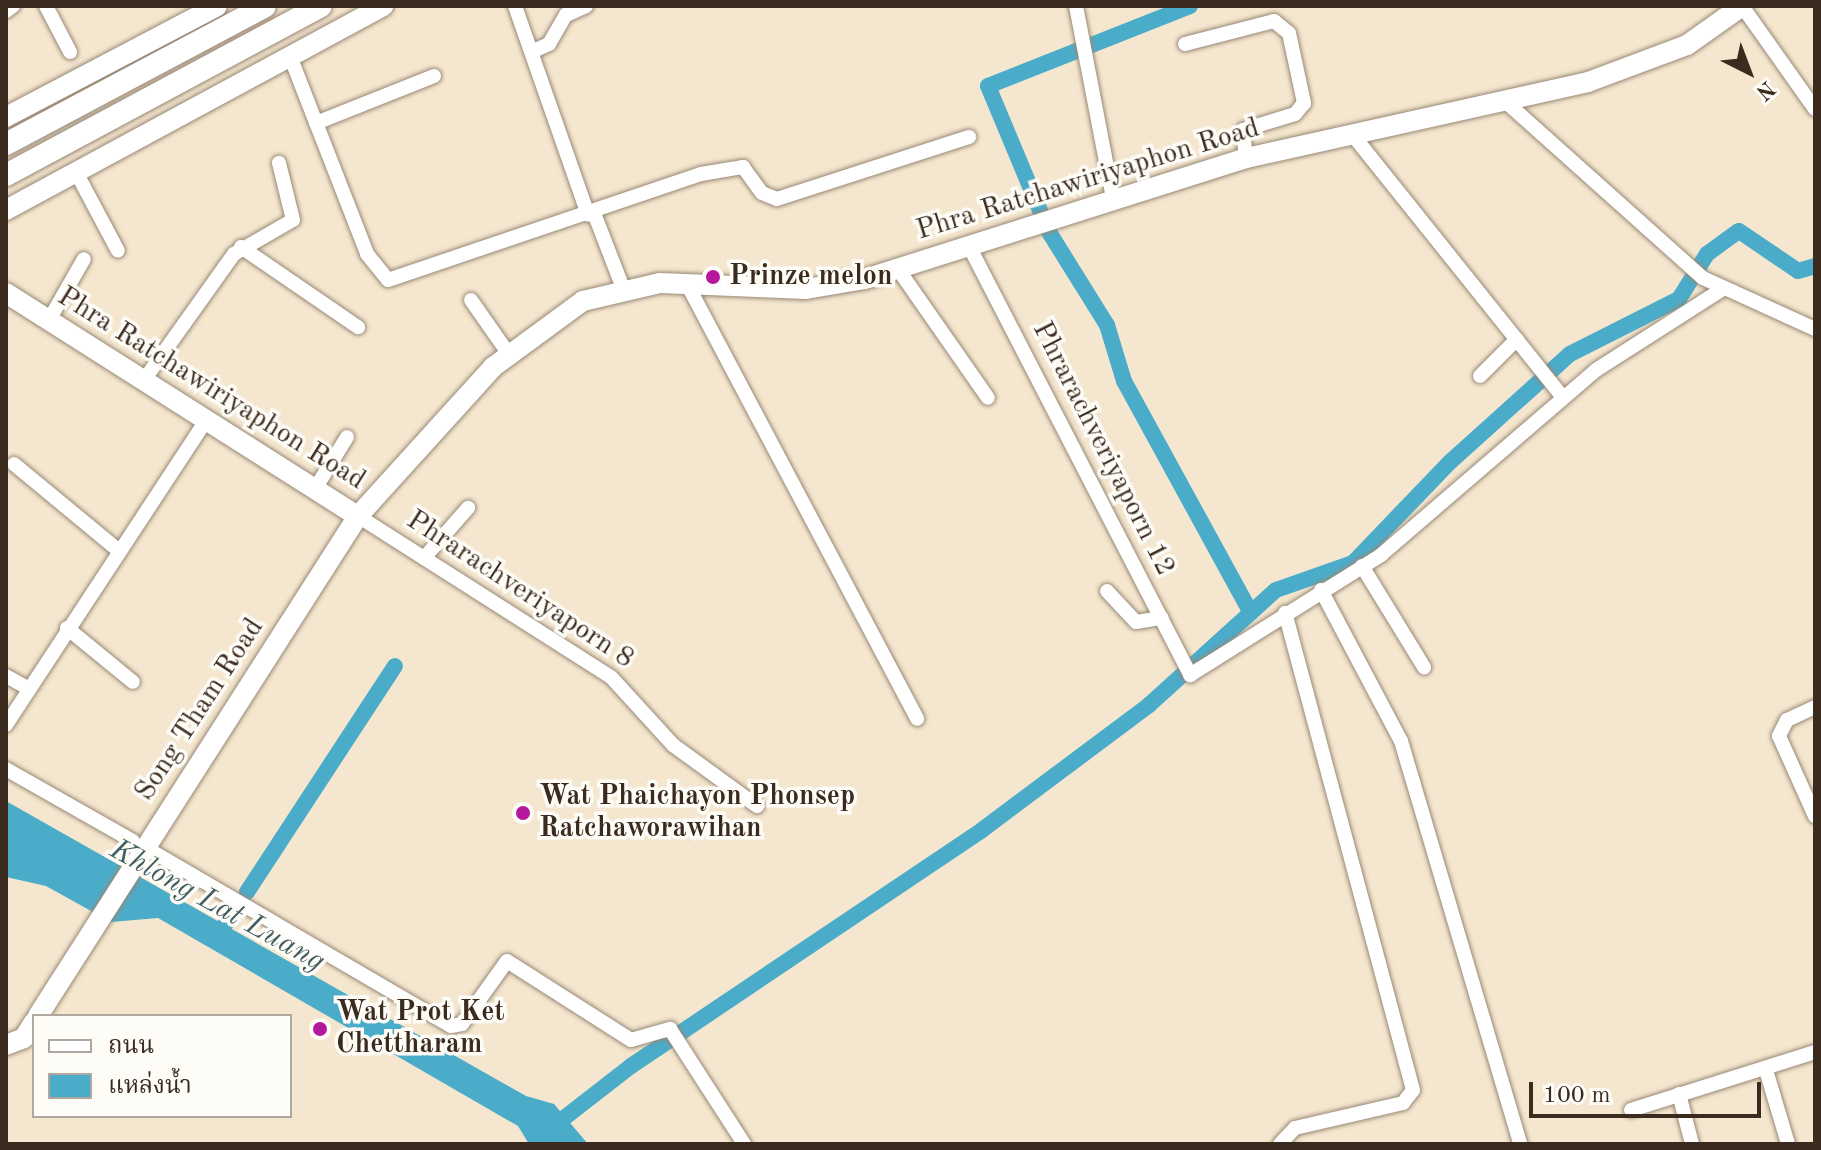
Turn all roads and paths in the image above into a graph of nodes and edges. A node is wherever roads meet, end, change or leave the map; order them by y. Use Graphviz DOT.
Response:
graph roads {
  1 [pos="13,6"];
  2 [pos="46,6"];
  3 [pos="265,6"];
  4 [pos="321,6"];
  5 [pos="383,6"];
  6 [pos="515,6"];
  7 [pos="586,6"];
  8 [pos="1076,6"];
  9 [pos="1742,6"];
  10 [pos="205,9"];
  11 [pos="6,11"];
  12 [pos="1185,44"];
  13 [pos="70,52"];
  14 [pos="531,52"];
  15 [pos="290,56"];
  16 [pos="434,76"];
  17 [pos="1506,102"];
  18 [pos="1815,109"];
  19 [pos="6,117"];
  20 [pos="316,123"];
  21 [pos="1352,134"];
  22 [pos="969,137"];
  23 [pos="6,144"];
  24 [pos="1246,158"];
  25 [pos="279,163"];
  26 [pos="76,172"];
  27 [pos="6,175"];
  28 [pos="1113,199"];
  29 [pos="6,210"];
  30 [pos="591,214"];
  31 [pos="969,246"];
  32 [pos="241,247"];
  33 [pos="118,251"];
  34 [pos="84,259"];
  35 [pos="898,269"];
  36 [pos="6,281"];
  37 [pos="687,284"];
  38 [pos="623,288"];
  39 [pos="1721,290"];
  40 [pos="13,297"];
  41 [pos="471,300"];
  42 [pos="49,320"];
  43 [pos="358,327"];
  44 [pos="1815,329"];
  45 [pos="1517,339"];
  46 [pos="508,353"];
  47 [pos="1480,376"];
  48 [pos="144,380"];
  49 [pos="1559,391"];
  50 [pos="988,398"];
  51 [pos="206,420"];
  52 [pos="347,437"];
  53 [pos="14,464"];
  54 [pos="315,489"];
  55 [pos="468,508"];
  56 [pos="358,516"];
  57 [pos="118,550"];
  58 [pos="424,558"];
  59 [pos="1362,566"];
  60 [pos="1321,590"];
  61 [pos="1107,591"];
  62 [pos="1285,613"];
  63 [pos="1162,618"];
  64 [pos="67,628"];
  65 [pos="1424,667"];
  66 [pos="6,676"];
  67 [pos="133,682"];
  68 [pos="29,689"];
  69 [pos="1815,707"];
  70 [pos="917,719"];
  71 [pos="6,725"];
  72 [pos="6,769"];
  73 [pos="757,806"];
  74 [pos="1815,816"];
  75 [pos="143,848"];
  76 [pos="39,1014"];
  77 [pos="32,1025"];
  78 [pos="6,1045"];
  79 [pos="1815,1052"];
  80 [pos="1766,1070"];
  81 [pos="1679,1094"];
  82 [pos="1631,1110"];
  83 [pos="744,1144"];
  84 [pos="1280,1144"];
  85 [pos="1520,1144"];
  86 [pos="1692,1144"];
  87 [pos="1788,1144"];
  1 -- 11 [label="street"];
  2 -- 13 [label="street"];
  3 -- 23 [label="main road"];
  4 -- 27 [label="main road"];
  5 -- 15 [label="main road"];
  6 -- 14 [label="street"];
  7 -- 14 [label="street"];
  8 -- 28 [label="street"];
  9 -- 17 [label="main road, Phra Ratchawiriyaphon Road"];
  9 -- 18 [label="street"];
  10 -- 19 [label="main road"];
  12 -- 24 [label="street"];
  14 -- 30 [label="street"];
  15 -- 20 [label="street"];
  15 -- 26 [label="main road"];
  16 -- 20 [label="street"];
  17 -- 21 [label="main road, Phra Ratchawiriyaphon Road"];
  17 -- 39 [label="street"];
  20 -- 30 [label="street"];
  21 -- 24 [label="main road, Phra Ratchawiriyaphon Road"];
  21 -- 45 [label="street"];
  22 -- 30 [label="street"];
  24 -- 28 [label="main road, Phra Ratchawiriyaphon Road"];
  25 -- 32 [label="street"];
  26 -- 29 [label="main road"];
  26 -- 33 [label="street"];
  28 -- 31 [label="main road, Phra Ratchawiriyaphon Road"];
  30 -- 38 [label="street"];
  31 -- 35 [label="main road, Phra Ratchawiriyaphon Road"];
  31 -- 63 [label="street, Phrarachveriyaporn 12"];
  32 -- 43 [label="street"];
  32 -- 48 [label="street"];
  34 -- 42 [label="street"];
  35 -- 37 [label="main road, Phra Ratchawiriyaphon Road"];
  35 -- 50 [label="street"];
  36 -- 40 [label="main road"];
  37 -- 38 [label="main road, Phra Ratchawiriyaphon Road"];
  37 -- 70 [label="street"];
  38 -- 46 [label="main road, Phra Ratchawiriyaphon Road"];
  39 -- 44 [label="street"];
  39 -- 49 [label="street"];
  40 -- 42 [label="main road, Phra Ratchawiriyaphon Road"];
  41 -- 46 [label="street"];
  42 -- 48 [label="main road, Phra Ratchawiriyaphon Road"];
  45 -- 47 [label="street"];
  45 -- 49 [label="street"];
  46 -- 56 [label="main road, Phra Ratchawiriyaphon Road"];
  48 -- 51 [label="main road, Phra Ratchawiriyaphon Road"];
  49 -- 59 [label="street"];
  51 -- 54 [label="main road, Phra Ratchawiriyaphon Road"];
  51 -- 57 [label="street"];
  52 -- 54 [label="street"];
  53 -- 57 [label="street"];
  54 -- 56 [label="main road, Phra Ratchawiriyaphon Road"];
  55 -- 58 [label="street"];
  56 -- 58 [label="street, Phrarachveriyaporn 8"];
  56 -- 75 [label="main road, Song Tham Road"];
  57 -- 64 [label="street"];
  58 -- 73 [label="street, Phrarachveriyaporn 8"];
  59 -- 60 [label="street"];
  59 -- 65 [label="street"];
  60 -- 62 [label="street"];
  60 -- 85 [label="street"];
  61 -- 63 [label="street"];
  62 -- 63 [label="street, Phrarachveriyaporn 12"];
  62 -- 84 [label="street"];
  64 -- 67 [label="street"];
  64 -- 68 [label="street"];
  66 -- 68 [label="street"];
  68 -- 71 [label="street"];
  69 -- 74 [label="street"];
  72 -- 75 [label="street"];
  75 -- 76 [label="main road, Song Tham Road"];
  75 -- 83 [label="street"];
  77 -- 78 [label="main road"];
  79 -- 80 [label="street"];
  80 -- 81 [label="street"];
  80 -- 87 [label="street"];
  81 -- 82 [label="street"];
  81 -- 86 [label="street"];
}
